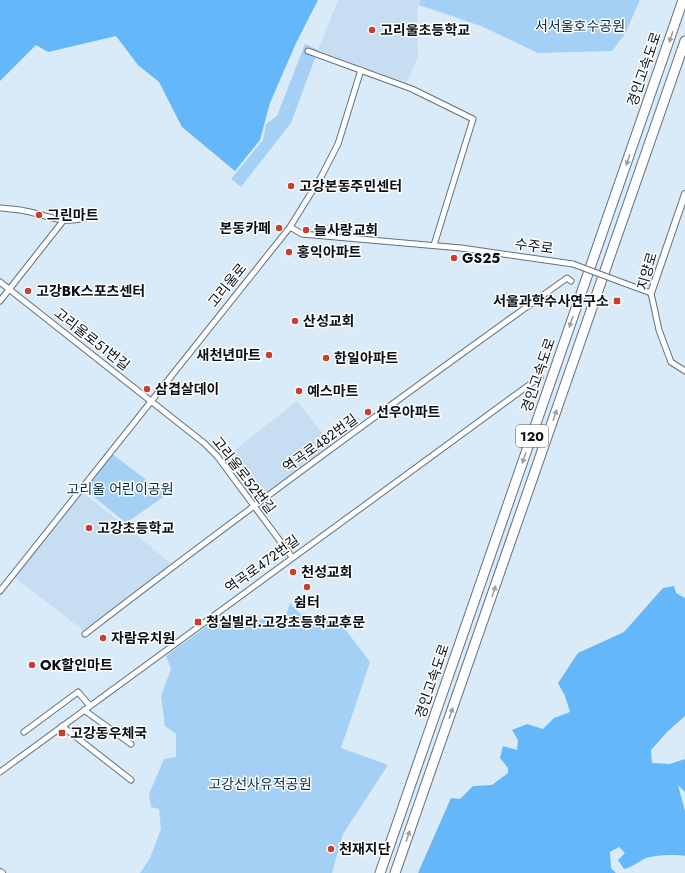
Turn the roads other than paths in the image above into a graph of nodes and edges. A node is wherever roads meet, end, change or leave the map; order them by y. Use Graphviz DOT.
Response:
graph roads {
  1 [pos="683,0"];
  2 [pos="685,41"];
  3 [pos="308,51"];
  4 [pos="361,70"];
  5 [pos="685,194"];
  6 [pos="0,208"];
  7 [pos="89,217"];
  8 [pos="63,221"];
  9 [pos="290,227"];
  10 [pos="434,245"];
  11 [pos="0,282"];
  12 [pos="571,282"];
  13 [pos="9,289"];
  14 [pos="651,293"];
  15 [pos="0,301"];
  16 [pos="685,371"];
  17 [pos="540,377"];
  18 [pos="150,401"];
  19 [pos="254,507"];
  20 [pos="292,557"];
  21 [pos="0,591"];
  22 [pos="85,634"];
  23 [pos="90,706"];
  24 [pos="84,710"];
  25 [pos="62,726"];
  26 [pos="24,732"];
  27 [pos="131,744"];
  28 [pos="0,772"];
  29 [pos="131,780"];
  30 [pos="380,873"];
  31 [pos="395,873"];
  1 -- 30 [label="highway, 경인고속도로 / 120, one-way"];
  31 -- 2 [label="highway, 경인고속도로 / 120, one-way"];
  3 -- 4 [label="street"];
  4 -- 9 [label="street, 고리울로"];
  4 -- 10 [label="street"];
  5 -- 14 [label="street, 지양로"];
  6 -- 8 [label="street"];
  7 -- 8 [label="street"];
  8 -- 13 [label="street"];
  9 -- 10 [label="street, 수주로"];
  9 -- 18 [label="street, 고리울로"];
  10 -- 14 [label="street, 수주로, bridge"];
  11 -- 13 [label="street, 고리울로51번길"];
  12 -- 19 [label="street, 역곡로482번길"];
  13 -- 15 [label="street"];
  13 -- 18 [label="street, 고리울로51번길"];
  14 -- 16 [label="street, 지양로"];
  17 -- 20 [label="street, 역곡로472번길"];
  18 -- 19 [label="street, 고리울로52번길"];
  18 -- 21 [label="street, 고리울로"];
  19 -- 20 [label="street, 고리울로52번길"];
  19 -- 22 [label="street, 역곡로482번길"];
  20 -- 23 [label="street, 역곡로472번길"];
  23 -- 24 [label="street, 역곡로472번길"];
  23 -- 26 [label="street"];
  24 -- 25 [label="street, 역곡로472번길"];
  24 -- 27 [label="street"];
  25 -- 28 [label="street, 역곡로472번길"];
  25 -- 29 [label="street"];
}
